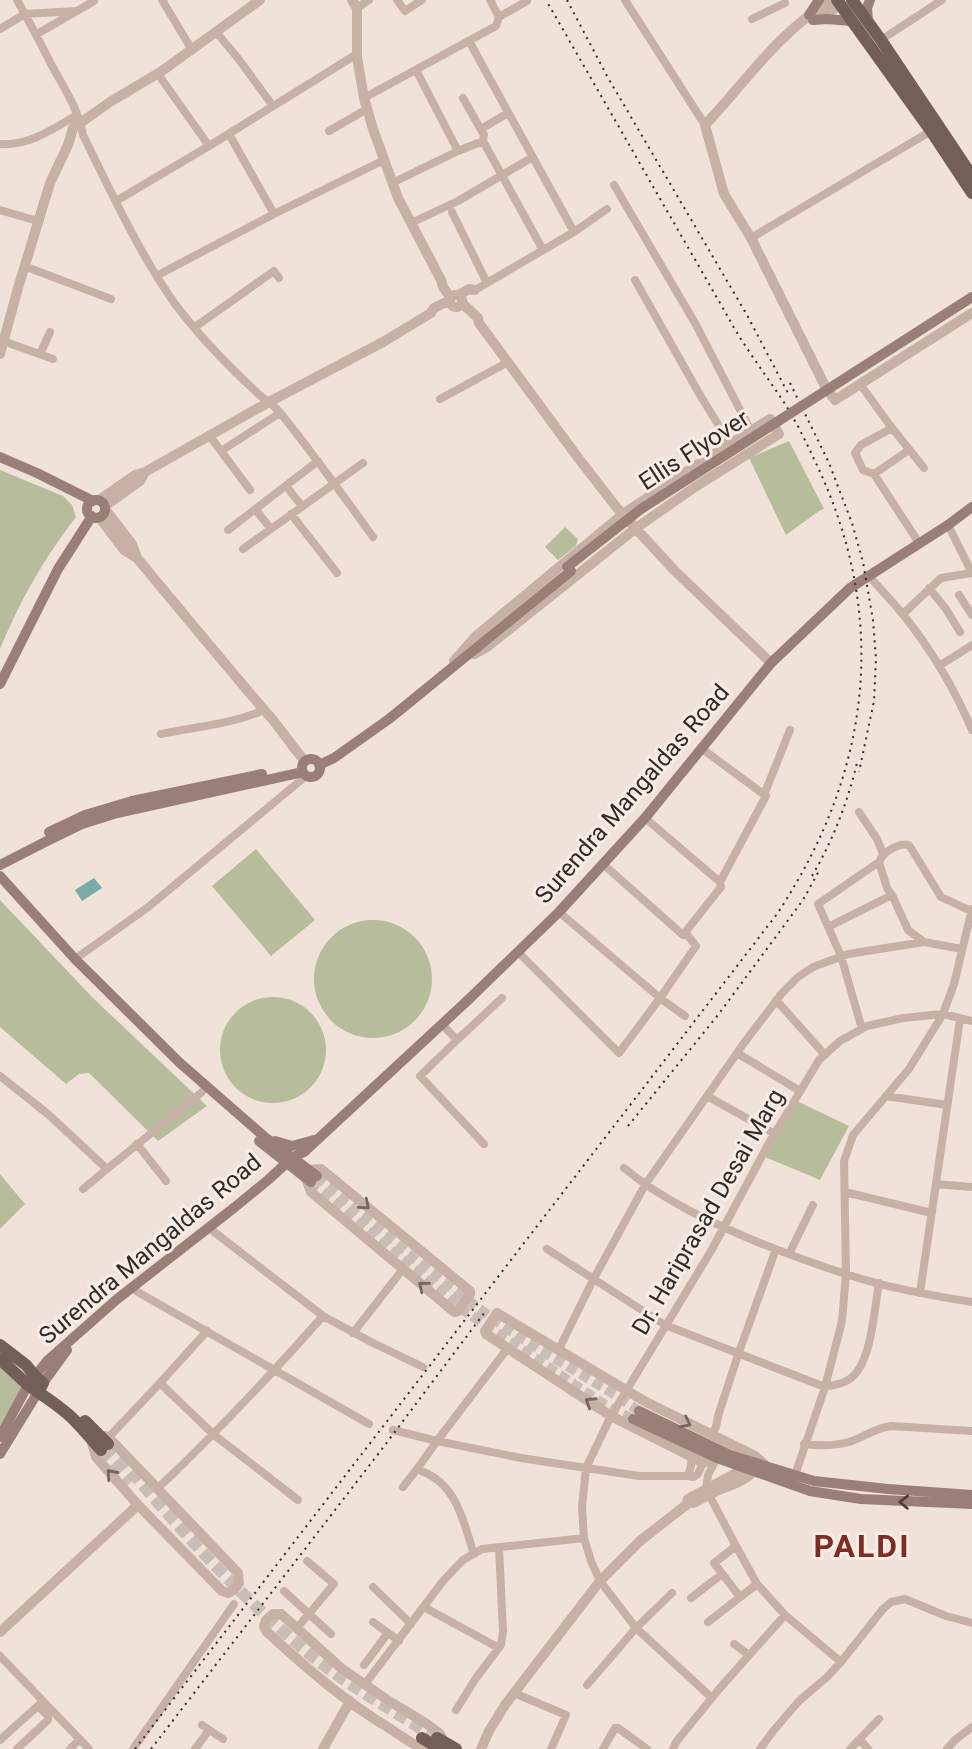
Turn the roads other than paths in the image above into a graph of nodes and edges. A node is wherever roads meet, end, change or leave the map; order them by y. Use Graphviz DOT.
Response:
graph roads {
  1 [pos="16,0"];
  2 [pos="162,0"];
  3 [pos="260,0"];
  4 [pos="369,0"];
  5 [pos="397,0"];
  6 [pos="422,0"];
  7 [pos="490,0"];
  8 [pos="625,0"];
  9 [pos="819,0"];
  10 [pos="870,0"];
  11 [pos="942,0"];
  12 [pos="94,1"];
  13 [pos="527,1"];
  14 [pos="787,1"];
  15 [pos="842,1"];
  16 [pos="354,4"];
  17 [pos="76,11"];
  18 [pos="25,14"];
  19 [pos="499,17"];
  20 [pos="809,18"];
  21 [pos="752,19"];
  22 [pos="851,21"];
  23 [pos="868,21"];
  24 [pos="0,29"];
  25 [pos="216,32"];
  26 [pos="37,34"];
  27 [pos="881,40"];
  28 [pos="469,41"];
  29 [pos="192,50"];
  30 [pos="357,54"];
  31 [pos="416,70"];
  32 [pos="158,74"];
  33 [pos="463,97"];
  34 [pos="364,98"];
  35 [pos="273,106"];
  36 [pos="367,109"];
  37 [pos="508,113"];
  38 [pos="78,119"];
  39 [pos="705,125"];
  40 [pos="481,129"];
  41 [pos="329,131"];
  42 [pos="931,131"];
  43 [pos="229,134"];
  44 [pos="483,141"];
  45 [pos="0,144"];
  46 [pos="209,146"];
  47 [pos="458,151"];
  48 [pos="533,157"];
  49 [pos="384,160"];
  50 [pos="501,176"];
  51 [pos="972,176"];
  52 [pos="392,183"];
  53 [pos="614,185"];
  54 [pos="972,193"];
  55 [pos="116,201"];
  56 [pos="607,209"];
  57 [pos="0,210"];
  58 [pos="452,212"];
  59 [pos="274,214"];
  60 [pos="38,221"];
  61 [pos="411,223"];
  62 [pos="574,232"];
  63 [pos="751,238"];
  64 [pos="542,250"];
  65 [pos="24,266"];
  66 [pos="158,275"];
  67 [pos="279,278"];
  68 [pos="635,279"];
  69 [pos="487,283"];
  70 [pos="475,290"];
  71 [pos="972,295"];
  72 [pos="111,299"];
  73 [pos="456,300"];
  74 [pos="972,304"];
  75 [pos="972,313"];
  76 [pos="195,327"];
  77 [pos="50,332"];
  78 [pos="4,341"];
  79 [pos="0,354"];
  80 [pos="40,354"];
  81 [pos="53,359"];
  82 [pos="508,362"];
  83 [pos="860,384"];
  84 [pos="826,388"];
  85 [pos="440,399"];
  86 [pos="269,402"];
  87 [pos="280,413"];
  88 [pos="892,428"];
  89 [pos="751,431"];
  90 [pos="209,435"];
  91 [pos="730,444"];
  92 [pos="909,450"];
  93 [pos="221,451"];
  94 [pos="0,457"];
  95 [pos="318,461"];
  96 [pos="363,463"];
  97 [pos="0,464"];
  98 [pos="924,468"];
  99 [pos="874,474"];
  100 [pos="334,482"];
  101 [pos="286,486"];
  102 [pos="250,490"];
  103 [pos="302,506"];
  104 [pos="972,507"];
  105 [pos="97,508"];
  106 [pos="255,509"];
  107 [pos="291,514"];
  108 [pos="624,514"];
  109 [pos="948,525"];
  110 [pos="636,528"];
  111 [pos="271,529"];
  112 [pos="228,530"];
  113 [pos="373,537"];
  114 [pos="919,543"];
  115 [pos="243,549"];
  116 [pos="569,569"];
  117 [pos="337,573"];
  118 [pos="972,573"];
  119 [pos="869,576"];
  120 [pos="929,588"];
  121 [pos="959,595"];
  122 [pos="903,614"];
  123 [pos="972,615"];
  124 [pos="960,632"];
  125 [pos="972,645"];
  126 [pos="456,662"];
  127 [pos="771,663"];
  128 [pos="939,666"];
  129 [pos="0,684"];
  130 [pos="264,710"];
  131 [pos="790,730"];
  132 [pos="972,730"];
  133 [pos="161,734"];
  134 [pos="701,748"];
  135 [pos="309,767"];
  136 [pos="764,795"];
  137 [pos="859,812"];
  138 [pos="645,818"];
  139 [pos="0,858"];
  140 [pos="881,858"];
  141 [pos="604,864"];
  142 [pos="0,866"];
  143 [pos="0,876"];
  144 [pos="720,882"];
  145 [pos="0,887"];
  146 [pos="892,895"];
  147 [pos="972,910"];
  148 [pos="559,912"];
  149 [pos="828,927"];
  150 [pos="685,932"];
  151 [pos="924,942"];
  152 [pos="962,949"];
  153 [pos="518,952"];
  154 [pos="841,956"];
  155 [pos="75,959"];
  156 [pos="502,998"];
  157 [pos="660,998"];
  158 [pos="776,1000"];
  159 [pos="943,1014"];
  160 [pos="685,1016"];
  161 [pos="960,1019"];
  162 [pos="972,1021"];
  163 [pos="442,1024"];
  164 [pos="862,1029"];
  165 [pos="457,1040"];
  166 [pos="737,1053"];
  167 [pos="825,1055"];
  168 [pos="0,1076"];
  169 [pos="800,1091"];
  170 [pos="202,1092"];
  171 [pos="707,1096"];
  172 [pos="886,1096"];
  173 [pos="947,1105"];
  174 [pos="775,1134"];
  175 [pos="320,1137"];
  176 [pos="266,1138"];
  177 [pos="137,1144"];
  178 [pos="484,1144"];
  179 [pos="295,1160"];
  180 [pos="107,1168"];
  181 [pos="624,1168"];
  182 [pos="311,1176"];
  183 [pos="166,1181"];
  184 [pos="936,1184"];
  185 [pos="645,1185"];
  186 [pos="972,1187"];
  187 [pos="83,1189"];
  188 [pos="845,1192"];
  189 [pos="813,1205"];
  190 [pos="932,1213"];
  191 [pos="724,1228"];
  192 [pos="211,1230"];
  193 [pos="547,1249"];
  194 [pos="776,1249"];
  195 [pos="789,1254"];
  196 [pos="402,1269"];
  197 [pos="846,1274"];
  198 [pos="593,1280"];
  199 [pos="879,1283"];
  200 [pos="136,1291"];
  201 [pos="920,1293"];
  202 [pos="972,1302"];
  203 [pos="323,1316"];
  204 [pos="666,1325"];
  205 [pos="207,1331"];
  206 [pos="353,1333"];
  207 [pos="0,1345"];
  208 [pos="507,1349"];
  209 [pos="558,1351"];
  210 [pos="738,1355"];
  211 [pos="0,1359"];
  212 [pos="423,1367"];
  213 [pos="275,1370"];
  214 [pos="159,1383"];
  215 [pos="36,1384"];
  216 [pos="825,1388"];
  217 [pos="625,1391"];
  218 [pos="611,1416"];
  219 [pos="369,1424"];
  220 [pos="393,1430"];
  221 [pos="972,1431"];
  222 [pos="213,1434"];
  223 [pos="0,1437"];
  224 [pos="710,1440"];
  225 [pos="101,1441"];
  226 [pos="437,1441"];
  227 [pos="804,1444"];
  228 [pos="0,1454"];
  229 [pos="692,1456"];
  230 [pos="716,1458"];
  231 [pos="703,1462"];
  232 [pos="754,1466"];
  233 [pos="586,1468"];
  234 [pos="417,1469"];
  235 [pos="795,1475"];
  236 [pos="688,1476"];
  237 [pos="403,1487"];
  238 [pos="156,1489"];
  239 [pos="707,1492"];
  240 [pos="972,1494"];
  241 [pos="299,1500"];
  242 [pos="972,1504"];
  243 [pos="138,1505"];
  244 [pos="584,1538"];
  245 [pos="736,1546"];
  246 [pos="499,1548"];
  247 [pos="474,1554"];
  248 [pos="307,1561"];
  249 [pos="722,1574"];
  250 [pos="600,1581"];
  251 [pos="757,1584"];
  252 [pos="373,1587"];
  253 [pos="285,1591"];
  254 [pos="672,1593"];
  255 [pos="740,1597"];
  256 [pos="691,1598"];
  257 [pos="234,1604"];
  258 [pos="424,1608"];
  259 [pos="310,1613"];
  260 [pos="785,1615"];
  261 [pos="373,1622"];
  262 [pos="708,1622"];
  263 [pos="972,1623"];
  264 [pos="411,1624"];
  265 [pos="297,1628"];
  266 [pos="636,1628"];
  267 [pos="0,1632"];
  268 [pos="388,1633"];
  269 [pos="331,1634"];
  270 [pos="399,1641"];
  271 [pos="734,1644"];
  272 [pos="499,1648"];
  273 [pos="749,1655"];
  274 [pos="0,1656"];
  275 [pos="841,1662"];
  276 [pos="364,1665"];
  277 [pos="365,1684"];
  278 [pos="587,1685"];
  279 [pos="514,1693"];
  280 [pos="712,1698"];
  281 [pos="350,1702"];
  282 [pos="41,1703"];
  283 [pos="456,1710"];
  284 [pos="879,1719"];
  285 [pos="972,1727"];
  286 [pos="2,1738"];
  287 [pos="223,1739"];
  288 [pos="79,1740"];
  289 [pos="860,1740"];
  290 [pos="438,1745"];
  291 [pos="15,1749"];
  292 [pos="70,1749"];
  293 [pos="89,1749"];
  294 [pos="133,1749"];
  295 [pos="195,1749"];
  296 [pos="323,1749"];
  297 [pos="481,1749"];
  298 [pos="551,1749"];
  299 [pos="603,1749"];
  300 [pos="647,1749"];
  301 [pos="673,1749"];
  302 [pos="761,1749"];
  303 [pos="850,1749"];
  304 [pos="868,1749"];
  305 [pos="947,1749"];
  1 -- 18 [label="street"];
  2 -- 29 [label="street"];
  3 -- 25 [label="street"];
  4 -- 16 [label="street"];
  5 -- 6 [label="street"];
  7 -- 19 [label="street"];
  8 -- 39 [label="street"];
  9 -- 20 [label="main road"];
  10 -- 23 [label="main road"];
  11 -- 27 [label="street"];
  12 -- 17 [label="street"];
  13 -- 19 [label="street"];
  14 -- 21 [label="street"];
  15 -- 20 [label="street"];
  15 -- 22 [label="main road"];
  15 -- 23 [label="main road"];
  16 -- 30 [label="street"];
  17 -- 18 [label="street"];
  17 -- 26 [label="street"];
  18 -- 24 [label="street"];
  18 -- 26 [label="street"];
  19 -- 28 [label="street"];
  20 -- 22 [label="main road"];
  20 -- 39 [label="street"];
  22 -- 42 [label="main road"];
  23 -- 27 [label="main road"];
  25 -- 29 [label="street"];
  25 -- 35 [label="street"];
  26 -- 38 [label="street"];
  27 -- 51 [label="main road"];
  28 -- 31 [label="street"];
  28 -- 37 [label="street"];
  29 -- 32 [label="street"];
  30 -- 34 [label="street"];
  30 -- 35 [label="street"];
  31 -- 34 [label="street"];
  31 -- 47 [label="street"];
  32 -- 38 [label="street"];
  32 -- 46 [label="street"];
  33 -- 40 [label="street"];
  34 -- 36 [label="street"];
  35 -- 43 [label="street"];
  36 -- 41 [label="street"];
  36 -- 49 [label="street"];
  37 -- 40 [label="street"];
  37 -- 48 [label="street"];
  38 -- 45 [label="street"];
  38 -- 55 [label="street"];
  38 -- 60 [label="street"];
  39 -- 63 [label="street"];
  40 -- 44 [label="street"];
  42 -- 54 [label="main road"];
  42 -- 63 [label="street"];
  43 -- 46 [label="street"];
  43 -- 59 [label="street"];
  44 -- 47 [label="street"];
  44 -- 50 [label="street"];
  46 -- 55 [label="street"];
  47 -- 52 [label="street"];
  48 -- 50 [label="street"];
  48 -- 62 [label="street"];
  49 -- 52 [label="street"];
  49 -- 59 [label="street"];
  50 -- 61 [label="street"];
  50 -- 64 [label="street"];
  52 -- 61 [label="street"];
  53 -- 89 [label="street"];
  55 -- 66 [label="street"];
  56 -- 62 [label="street"];
  57 -- 60 [label="street"];
  58 -- 69 [label="street"];
  59 -- 66 [label="street"];
  60 -- 65 [label="street"];
  61 -- 73 [label="street"];
  62 -- 64 [label="street"];
  63 -- 84 [label="street"];
  64 -- 69 [label="street"];
  65 -- 72 [label="street"];
  65 -- 78 [label="street"];
  66 -- 76 [label="street"];
  67 -- 76 [label="street"];
  68 -- 91 [label="street"];
  69 -- 70 [label="street"];
  70 -- 73 [label="street"];
  71 -- 84 [label="street"];
  71 -- 116 [label="main road, Ellis Flyover, bridge"];
  73 -- 82 [label="street"];
  73 -- 86 [label="street"];
  74 -- 116 [label="main road, Ellis Flyover, bridge"];
  75 -- 83 [label="street"];
  76 -- 86 [label="street"];
  77 -- 80 [label="street"];
  78 -- 79 [label="street"];
  78 -- 80 [label="street"];
  80 -- 81 [label="street"];
  82 -- 85 [label="street"];
  82 -- 108 [label="street"];
  83 -- 84 [label="street"];
  83 -- 88 [label="street"];
  86 -- 87 [label="street"];
  86 -- 90 [label="street"];
  87 -- 93 [label="street"];
  87 -- 95 [label="street"];
  88 -- 92 [label="street"];
  88 -- 99 [label="street"];
  89 -- 91 [label="street"];
  89 -- 110 [label="street"];
  90 -- 93 [label="street"];
  90 -- 105 [label="street"];
  91 -- 108 [label="street"];
  92 -- 98 [label="street"];
  92 -- 99 [label="street"];
  93 -- 102 [label="street"];
  94 -- 105 [label="main road"];
  95 -- 100 [label="street"];
  95 -- 101 [label="street"];
  96 -- 100 [label="street"];
  97 -- 105 [label="main road"];
  99 -- 114 [label="street"];
  100 -- 103 [label="street"];
  100 -- 113 [label="street"];
  101 -- 103 [label="street"];
  101 -- 106 [label="street"];
  103 -- 107 [label="street"];
  104 -- 109 [label="main road, Surendra Mangaldas Road"];
  105 -- 129 [label="main road"];
  105 -- 130 [label="street"];
  106 -- 111 [label="street"];
  106 -- 112 [label="street"];
  107 -- 111 [label="street"];
  107 -- 117 [label="street"];
  108 -- 110 [label="street"];
  108 -- 126 [label="street"];
  109 -- 114 [label="main road, Surendra Mangaldas Road"];
  109 -- 118 [label="street"];
  110 -- 126 [label="street"];
  110 -- 127 [label="street"];
  111 -- 115 [label="street"];
  114 -- 119 [label="main road, Surendra Mangaldas Road"];
  116 -- 126 [label="main road, Ellis Flyover"];
  118 -- 120 [label="street"];
  119 -- 122 [label="street"];
  119 -- 127 [label="main road, Surendra Mangaldas Road"];
  120 -- 122 [label="street"];
  120 -- 124 [label="street"];
  121 -- 123 [label="street"];
  122 -- 128 [label="street"];
  125 -- 128 [label="street"];
  126 -- 135 [label="main road, Ellis Flyover"];
  127 -- 134 [label="main road, Surendra Mangaldas Road"];
  128 -- 132 [label="street"];
  130 -- 133 [label="street"];
  130 -- 135 [label="street"];
  131 -- 136 [label="street"];
  134 -- 136 [label="street"];
  134 -- 138 [label="main road, Surendra Mangaldas Road"];
  135 -- 139 [label="main road"];
  135 -- 142 [label="main road"];
  135 -- 155 [label="street"];
  136 -- 144 [label="street"];
  137 -- 140 [label="street"];
  138 -- 141 [label="main road, Surendra Mangaldas Road"];
  138 -- 144 [label="street"];
  140 -- 146 [label="street"];
  140 -- 147 [label="street"];
  140 -- 149 [label="street"];
  141 -- 148 [label="main road, Surendra Mangaldas Road"];
  141 -- 150 [label="street"];
  143 -- 155 [label="main road"];
  144 -- 150 [label="street"];
  145 -- 170 [label="main road"];
  146 -- 149 [label="street"];
  146 -- 151 [label="street"];
  147 -- 152 [label="street"];
  148 -- 153 [label="main road, Surendra Mangaldas Road"];
  148 -- 157 [label="street"];
  149 -- 154 [label="street"];
  150 -- 157 [label="street"];
  151 -- 152 [label="street"];
  151 -- 154 [label="street"];
  152 -- 159 [label="street"];
  153 -- 157 [label="street"];
  153 -- 163 [label="main road, Surendra Mangaldas Road"];
  154 -- 158 [label="street"];
  154 -- 164 [label="street"];
  155 -- 176 [label="main road"];
  156 -- 165 [label="street"];
  157 -- 160 [label="street"];
  158 -- 166 [label="street"];
  158 -- 167 [label="street"];
  159 -- 161 [label="street, Dr. Hariprasad Desai Marg"];
  159 -- 164 [label="street, Dr. Hariprasad Desai Marg"];
  159 -- 172 [label="street"];
  161 -- 162 [label="street, Dr. Hariprasad Desai Marg"];
  161 -- 173 [label="street"];
  163 -- 165 [label="street"];
  163 -- 175 [label="main road, Surendra Mangaldas Road"];
  164 -- 167 [label="street, Dr. Hariprasad Desai Marg"];
  165 -- 178 [label="street"];
  166 -- 169 [label="street"];
  166 -- 171 [label="street"];
  167 -- 169 [label="street, Dr. Hariprasad Desai Marg"];
  168 -- 180 [label="street"];
  169 -- 174 [label="street, Dr. Hariprasad Desai Marg"];
  170 -- 177 [label="street"];
  170 -- 179 [label="main road"];
  171 -- 174 [label="street"];
  171 -- 185 [label="street"];
  172 -- 173 [label="street"];
  172 -- 188 [label="street"];
  173 -- 184 [label="street"];
  174 -- 191 [label="street, Dr. Hariprasad Desai Marg"];
  175 -- 176 [label="main road"];
  175 -- 179 [label="main road, Surendra Mangaldas Road"];
  176 -- 179 [label="main road"];
  177 -- 180 [label="street"];
  177 -- 183 [label="street"];
  179 -- 182 [label="main road"];
  179 -- 192 [label="main road, Surendra Mangaldas Road"];
  180 -- 187 [label="street"];
  181 -- 185 [label="street"];
  182 -- 196 [label="street"];
  182 -- 196 [label="street, one-way"];
  184 -- 186 [label="street"];
  184 -- 190 [label="street"];
  185 -- 191 [label="street"];
  185 -- 198 [label="street"];
  188 -- 190 [label="street"];
  188 -- 197 [label="street"];
  189 -- 195 [label="street"];
  190 -- 201 [label="street"];
  191 -- 194 [label="street"];
  191 -- 204 [label="street, Dr. Hariprasad Desai Marg"];
  192 -- 200 [label="main road, Surendra Mangaldas Road"];
  192 -- 203 [label="street"];
  192 -- 215 [label="main road, Surendra Mangaldas Road"];
  193 -- 198 [label="street"];
  194 -- 195 [label="street"];
  194 -- 210 [label="street"];
  195 -- 197 [label="street"];
  196 -- 206 [label="street"];
  197 -- 199 [label="street"];
  197 -- 216 [label="street"];
  198 -- 204 [label="street"];
  198 -- 209 [label="street"];
  199 -- 201 [label="street"];
  199 -- 216 [label="street"];
  200 -- 205 [label="street"];
  200 -- 215 [label="main road, Surendra Mangaldas Road"];
  201 -- 202 [label="street"];
  203 -- 206 [label="street"];
  203 -- 213 [label="street"];
  204 -- 210 [label="street"];
  204 -- 217 [label="street, Dr. Hariprasad Desai Marg"];
  205 -- 213 [label="street"];
  205 -- 214 [label="street"];
  206 -- 212 [label="street"];
  207 -- 215 [label="main road"];
  208 -- 209 [label="street"];
  218 -- 208 [label="street, one-way"];
  208 -- 226 [label="street"];
  209 -- 217 [label="street"];
  210 -- 216 [label="street"];
  210 -- 224 [label="street"];
  211 -- 215 [label="main road"];
  213 -- 219 [label="street"];
  213 -- 222 [label="street"];
  214 -- 222 [label="street"];
  214 -- 225 [label="street"];
  215 -- 223 [label="main road, Surendra Mangaldas Road"];
  215 -- 225 [label="main road"];
  215 -- 228 [label="main road, Surendra Mangaldas Road"];
  216 -- 227 [label="street"];
  217 -- 218 [label="street, Dr. Hariprasad Desai Marg"];
  217 -- 224 [label="street, one-way"];
  218 -- 229 [label="street"];
  218 -- 233 [label="street, Dr. Hariprasad Desai Marg"];
  220 -- 226 [label="street"];
  221 -- 227 [label="street"];
  222 -- 238 [label="street"];
  222 -- 241 [label="street"];
  224 -- 230 [label="main road"];
  224 -- 232 [label="main road"];
  225 -- 238 [label="street"];
  243 -- 225 [label="street, one-way"];
  226 -- 233 [label="street"];
  226 -- 234 [label="street"];
  227 -- 235 [label="street"];
  229 -- 231 [label="street"];
  229 -- 236 [label="street"];
  230 -- 231 [label="street"];
  230 -- 232 [label="main road"];
  230 -- 239 [label="street"];
  231 -- 236 [label="street"];
  232 -- 235 [label="main road"];
  232 -- 239 [label="street"];
  242 -- 232 [label="main road, one-way"];
  233 -- 236 [label="street"];
  233 -- 244 [label="street, Dr. Hariprasad Desai Marg"];
  234 -- 237 [label="street"];
  234 -- 247 [label="street"];
  235 -- 240 [label="main road"];
  238 -- 243 [label="street"];
  239 -- 245 [label="street"];
  239 -- 250 [label="street"];
  243 -- 267 [label="street"];
  244 -- 246 [label="street"];
  244 -- 250 [label="street, Dr. Hariprasad Desai Marg"];
  245 -- 249 [label="street"];
  245 -- 251 [label="street"];
  246 -- 247 [label="street"];
  246 -- 272 [label="street"];
  247 -- 258 [label="street"];
  248 -- 259 [label="street"];
  249 -- 255 [label="street"];
  249 -- 256 [label="street"];
  250 -- 266 [label="street, Dr. Hariprasad Desai Marg"];
  250 -- 279 [label="street"];
  251 -- 255 [label="street"];
  251 -- 260 [label="street"];
  252 -- 264 [label="street"];
  253 -- 259 [label="street"];
  254 -- 266 [label="street"];
  255 -- 262 [label="street"];
  257 -- 294 [label="street"];
  258 -- 264 [label="street"];
  258 -- 272 [label="street"];
  259 -- 265 [label="street"];
  259 -- 269 [label="street"];
  260 -- 273 [label="street"];
  260 -- 275 [label="street"];
  261 -- 268 [label="street"];
  263 -- 275 [label="street"];
  264 -- 270 [label="street"];
  265 -- 277 [label="street"];
  265 -- 281 [label="street"];
  266 -- 278 [label="street"];
  266 -- 280 [label="street, Dr. Hariprasad Desai Marg"];
  268 -- 270 [label="street"];
  268 -- 276 [label="street"];
  270 -- 277 [label="street"];
  271 -- 273 [label="street"];
  272 -- 283 [label="street"];
  273 -- 280 [label="street"];
  274 -- 282 [label="street"];
  275 -- 302 [label="street"];
  277 -- 290 [label="street"];
  279 -- 297 [label="street"];
  279 -- 298 [label="street"];
  280 -- 301 [label="street"];
  281 -- 290 [label="street"];
  281 -- 296 [label="street"];
  282 -- 286 [label="street"];
  282 -- 288 [label="street"];
  282 -- 291 [label="street"];
  284 -- 289 [label="street"];
  285 -- 305 [label="street"];
  286 -- 291 [label="street"];
  287 -- 295 [label="street"];
  288 -- 292 [label="street"];
  288 -- 293 [label="street"];
  289 -- 303 [label="street"];
  289 -- 304 [label="street"];
  299 -- 300 [label="street"];
}
